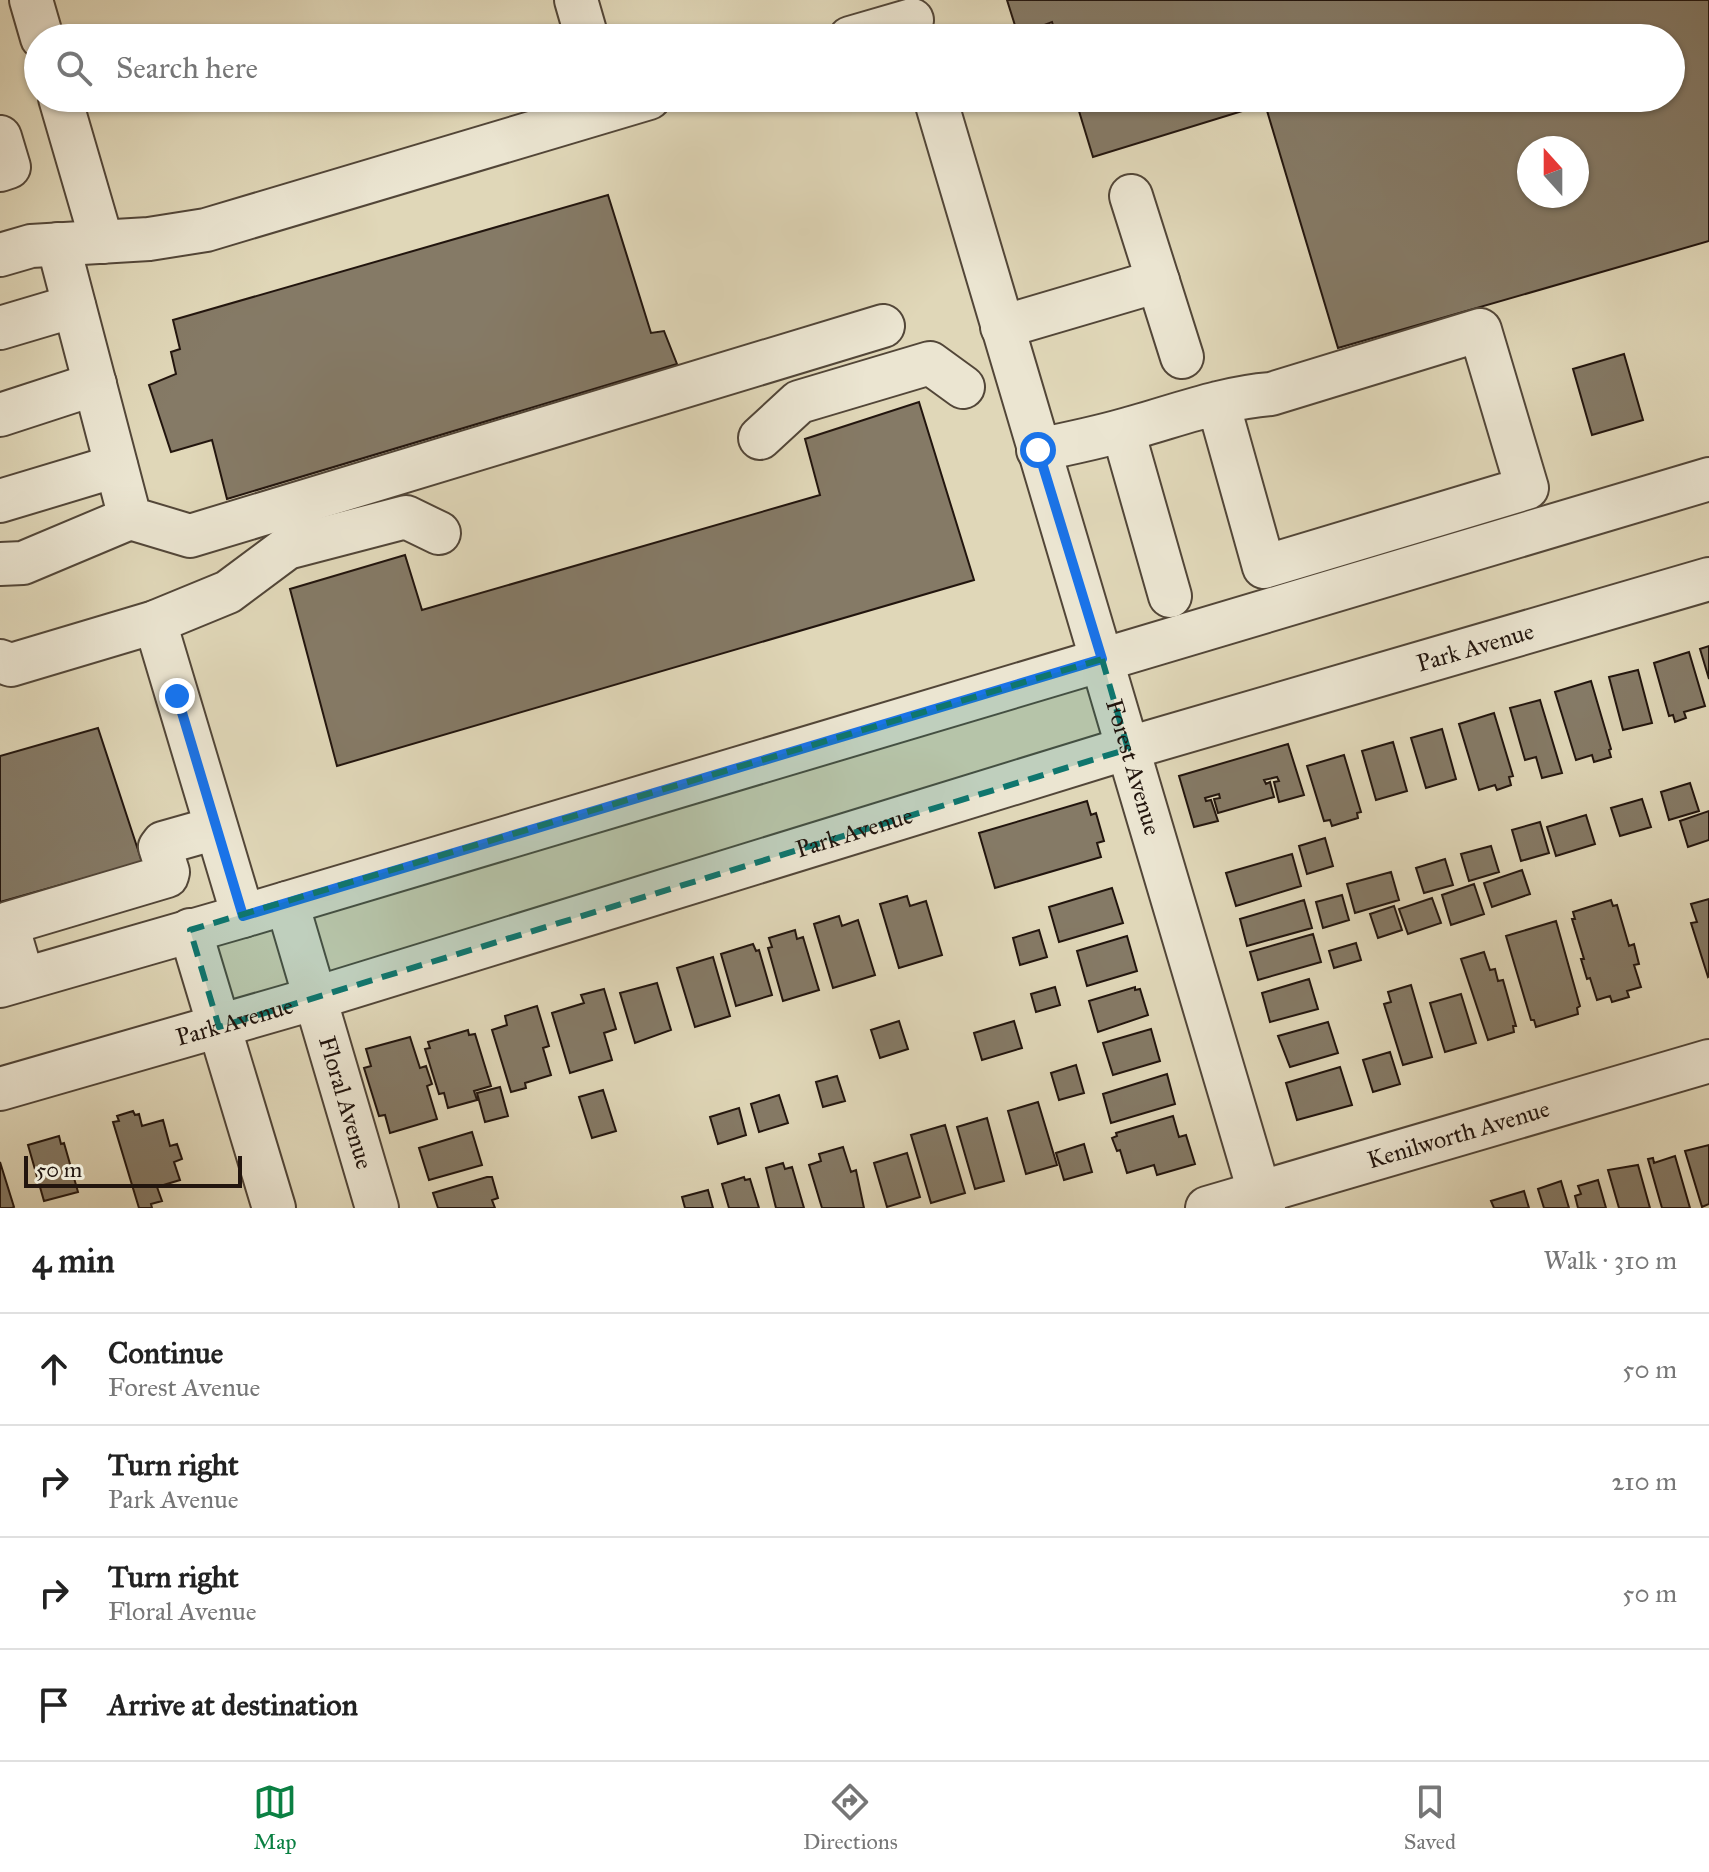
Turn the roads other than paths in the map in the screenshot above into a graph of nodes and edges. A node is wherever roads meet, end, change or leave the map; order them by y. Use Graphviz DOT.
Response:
graph roads {
  1 [pos="31,0"];
  2 [pos="576,0"];
  3 [pos="38,24"];
  4 [pos="583,24"];
  5 [pos="64,112"];
  6 [pos="582,112"];
  7 [pos="939,112"];
  8 [pos="0,137"];
  9 [pos="0,170"];
  10 [pos="1131,196"];
  11 [pos="102,242"];
  12 [pos="58,244"];
  13 [pos="0,255"];
  14 [pos="1158,281"];
  15 [pos="74,306"];
  16 [pos="883,326"];
  17 [pos="1002,327"];
  18 [pos="0,328"];
  19 [pos="1182,357"];
  20 [pos="95,384"];
  21 [pos="963,387"];
  22 [pos="1218,403"];
  23 [pos="0,415"];
  24 [pos="1123,431"];
  25 [pos="760,438"];
  26 [pos="1038,450"];
  27 [pos="116,466"];
  28 [pos="1709,479"];
  29 [pos="1504,495"];
  30 [pos="0,501"];
  31 [pos="130,518"];
  32 [pos="439,533"];
  33 [pos="1515,536"];
  34 [pos="1333,546"];
  35 [pos="0,564"];
  36 [pos="1709,579"];
  37 [pos="1344,587"];
  38 [pos="1170,596"];
  39 [pos="155,622"];
  40 [pos="1102,659"];
  41 [pos="5,663"];
  42 [pos="1128,749"];
  43 [pos="216,828"];
  44 [pos="287,903"];
  45 [pos="243,916"];
  46 [pos="190,930"];
  47 [pos="12,982"];
  48 [pos="316,998"];
  49 [pos="219,1027"];
  50 [pos="1709,1061"];
  51 [pos="0,1089"];
  52 [pos="1262,1200"];
  53 [pos="274,1208"];
  54 [pos="377,1208"];
  55 [pos="1207,1208"];
  1 -- 3 [label="street"];
  2 -- 4 [label="street"];
  5 -- 11 [label="street"];
  6 -- 11 [label="street"];
  7 -- 17 [label="street, Forest Avenue"];
  8 -- 9 [label="street"];
  10 -- 14 [label="street"];
  11 -- 12 [label="street"];
  12 -- 13 [label="street"];
  12 -- 15 [label="street"];
  14 -- 17 [label="street"];
  14 -- 19 [label="street"];
  15 -- 18 [label="street"];
  15 -- 20 [label="street"];
  16 -- 31 [label="street"];
  17 -- 26 [label="street, Forest Avenue"];
  20 -- 23 [label="street"];
  20 -- 27 [label="street"];
  21 -- 25 [label="street"];
  22 -- 24 [label="street"];
  22 -- 29 [label="street"];
  22 -- 34 [label="street"];
  24 -- 26 [label="street"];
  24 -- 38 [label="street"];
  26 -- 40 [label="street, Forest Avenue"];
  27 -- 30 [label="street"];
  27 -- 31 [label="street"];
  28 -- 33 [label="street"];
  29 -- 33 [label="street"];
  29 -- 34 [label="street"];
  31 -- 35 [label="street"];
  32 -- 39 [label="street"];
  33 -- 37 [label="street"];
  34 -- 37 [label="street"];
  36 -- 42 [label="street, Park Avenue"];
  37 -- 40 [label="street"];
  39 -- 41 [label="street"];
  39 -- 43 [label="street"];
  40 -- 42 [label="street, Forest Avenue"];
  40 -- 44 [label="street"];
  42 -- 48 [label="street, Park Avenue"];
  42 -- 52 [label="street, Forest Avenue"];
  43 -- 45 [label="street"];
  43 -- 47 [label="street"];
  44 -- 45 [label="street"];
  44 -- 48 [label="street, Floral Avenue"];
  45 -- 46 [label="street"];
  46 -- 47 [label="street"];
  46 -- 49 [label="street"];
  48 -- 49 [label="street, Park Avenue"];
  48 -- 54 [label="street, Floral Avenue"];
  49 -- 51 [label="street, Park Avenue"];
  49 -- 53 [label="street"];
  50 -- 52 [label="street, Kenilworth Avenue"];
  52 -- 55 [label="street, Kenilworth Avenue"];
}
